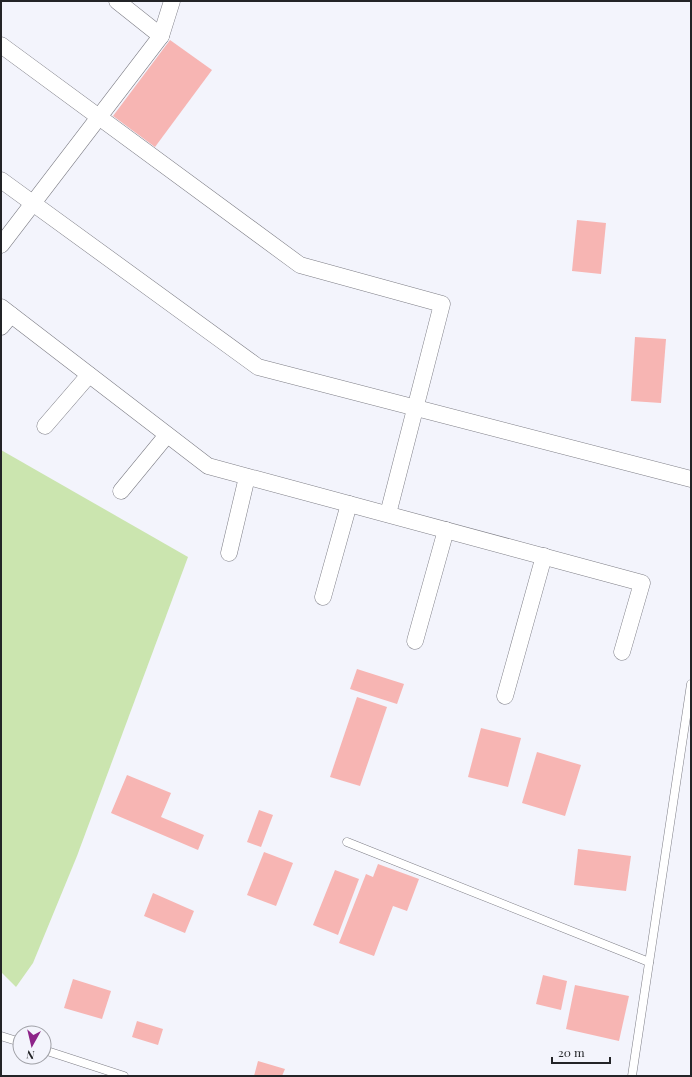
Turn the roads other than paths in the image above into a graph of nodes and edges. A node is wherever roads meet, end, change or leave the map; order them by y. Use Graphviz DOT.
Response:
graph roads {
  1 [pos="117,1"];
  2 [pos="172,1"];
  3 [pos="161,36"];
  4 [pos="1,45"];
  5 [pos="98,117"];
  6 [pos="1,180"];
  7 [pos="32,204"];
  8 [pos="1,245"];
  9 [pos="4,316"];
  10 [pos="89,375"];
  11 [pos="415,408"];
  12 [pos="45,426"];
  13 [pos="167,435"];
  14 [pos="247,477"];
  15 [pos="691,479"];
  16 [pos="121,491"];
  17 [pos="349,504"];
  18 [pos="388,514"];
  19 [pos="446,530"];
  20 [pos="229,553"];
  21 [pos="544,556"];
  22 [pos="323,597"];
  23 [pos="415,641"];
  24 [pos="622,652"];
  25 [pos="691,684"];
  26 [pos="505,696"];
  27 [pos="347,842"];
  28 [pos="649,962"];
  29 [pos="1,1036"];
  30 [pos="12,1039"];
  31 [pos="52,1053"];
  32 [pos="124,1076"];
  33 [pos="632,1076"];
  1 -- 3 [label="street"];
  2 -- 3 [label="street"];
  3 -- 5 [label="street"];
  4 -- 5 [label="street"];
  5 -- 7 [label="street"];
  5 -- 11 [label="street"];
  6 -- 7 [label="street"];
  7 -- 8 [label="street"];
  7 -- 11 [label="street"];
  9 -- 10 [label="street"];
  10 -- 12 [label="street"];
  10 -- 13 [label="street"];
  11 -- 15 [label="street"];
  11 -- 18 [label="street"];
  13 -- 14 [label="street"];
  13 -- 16 [label="street"];
  14 -- 17 [label="street"];
  14 -- 20 [label="street"];
  17 -- 18 [label="street"];
  17 -- 22 [label="street"];
  18 -- 19 [label="street"];
  19 -- 21 [label="street"];
  19 -- 23 [label="street"];
  21 -- 24 [label="street"];
  21 -- 26 [label="street"];
  25 -- 28 [label="lane"];
  27 -- 28 [label="lane"];
  28 -- 33 [label="lane"];
  29 -- 30 [label="lane"];
  31 -- 32 [label="lane"];
}
